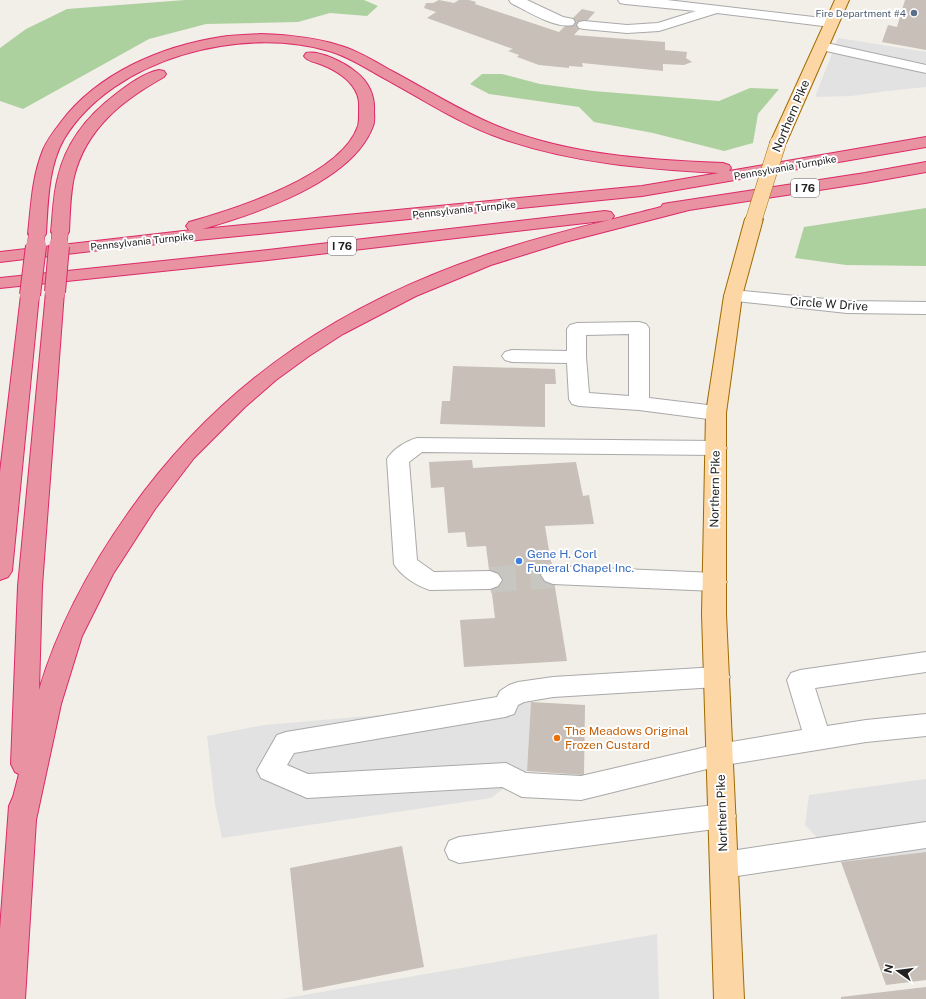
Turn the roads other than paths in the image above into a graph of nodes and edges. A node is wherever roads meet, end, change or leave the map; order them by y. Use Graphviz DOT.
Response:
graph roads {
  1 [pos="516,0"];
  2 [pos="625,0"];
  3 [pos="842,0"];
  4 [pos="716,9"];
  5 [pos="568,22"];
  6 [pos="831,23"];
  7 [pos="584,25"];
  8 [pos="822,46"];
  9 [pos="926,69"];
  10 [pos="926,142"];
  11 [pos="926,167"];
  12 [pos="768,170"];
  13 [pos="683,207"];
  14 [pos="117,243"];
  15 [pos="0,257"];
  16 [pos="0,283"];
  17 [pos="733,296"];
  18 [pos="926,308"];
  19 [pos="512,356"];
  20 [pos="576,357"];
  21 [pos="639,404"];
  22 [pos="716,413"];
  23 [pos="716,448"];
  24 [pos="0,571"];
  25 [pos="553,575"];
  26 [pos="490,580"];
  27 [pos="714,582"];
  28 [pos="926,662"];
  29 [pos="716,677"];
  30 [pos="926,725"];
  31 [pos="818,739"];
  32 [pos="720,755"];
  33 [pos="722,816"];
  34 [pos="22,820"];
  35 [pos="926,835"];
  36 [pos="459,850"];
  37 [pos="724,865"];
  38 [pos="10,999"];
  39 [pos="729,999"];
  1 -- 5 [label="street"];
  2 -- 4 [label="street"];
  3 -- 6 [label="main road, Northern Pike"];
  4 -- 6 [label="street"];
  4 -- 7 [label="street"];
  6 -- 8 [label="main road, Northern Pike"];
  8 -- 9 [label="street"];
  8 -- 17 [label="main road, Northern Pike, bridge"];
  10 -- 12 [label="highway, Pennsylvania Turnpike / I 76"];
  11 -- 13 [label="highway, Pennsylvania Turnpike / I 76"];
  12 -- 14 [label="highway, Pennsylvania Turnpike / I 76"];
  12 -- 24 [label="highway, bridge"];
  13 -- 16 [label="highway, Pennsylvania Turnpike / I 76"];
  13 -- 34 [label="highway"];
  14 -- 15 [label="highway, Pennsylvania Turnpike / I 76"];
  14 -- 34 [label="highway, bridge"];
  17 -- 18 [label="street, Circle W Drive"];
  17 -- 22 [label="main road, Northern Pike"];
  19 -- 20 [label="street"];
  20 -- 21 [label="street"];
  20 -- 21 [label="street"];
  21 -- 22 [label="street"];
  22 -- 23 [label="main road, Northern Pike"];
  23 -- 26 [label="street"];
  23 -- 27 [label="main road, Northern Pike"];
  25 -- 27 [label="street"];
  27 -- 29 [label="main road, Northern Pike"];
  28 -- 31 [label="street"];
  29 -- 32 [label="main road, Northern Pike"];
  29 -- 32 [label="street"];
  30 -- 31 [label="street"];
  31 -- 32 [label="street"];
  32 -- 33 [label="main road, Northern Pike"];
  33 -- 36 [label="street"];
  33 -- 37 [label="main road, Northern Pike"];
  34 -- 38 [label="highway"];
  35 -- 37 [label="street"];
  37 -- 39 [label="main road, Northern Pike"];
}
